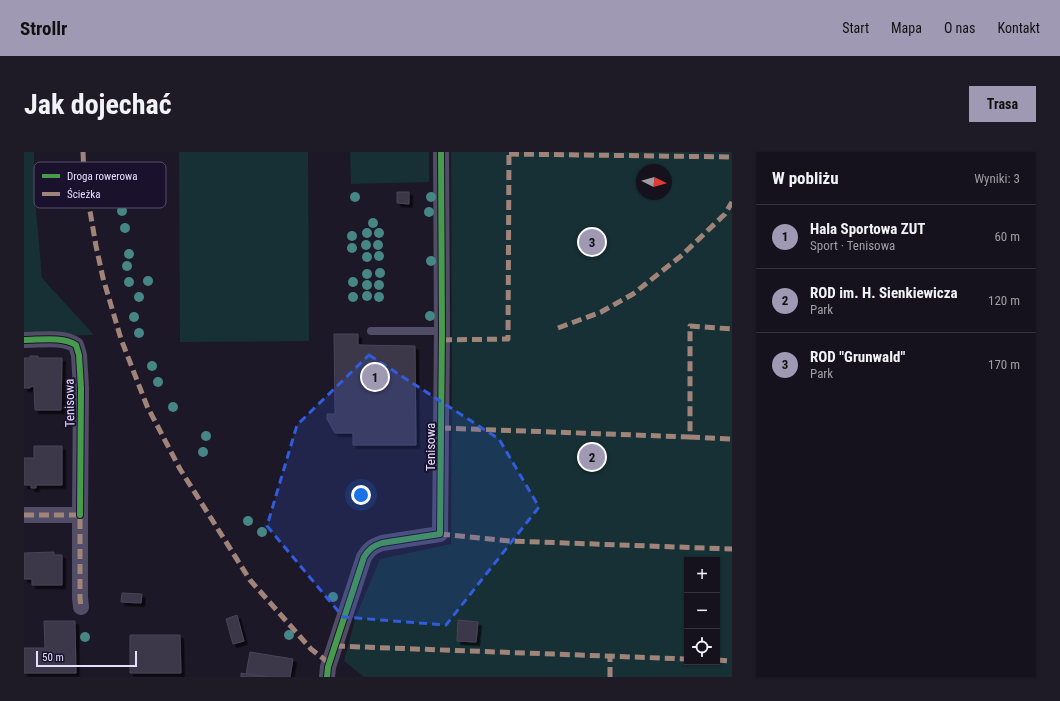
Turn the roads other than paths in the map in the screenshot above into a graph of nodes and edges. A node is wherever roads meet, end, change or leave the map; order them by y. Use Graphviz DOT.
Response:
graph roads {
  1 [pos="441,152"];
  2 [pos="371,331"];
  3 [pos="442,331"];
  4 [pos="24,340"];
  5 [pos="24,515"];
  6 [pos="80,515"];
  7 [pos="81,608"];
  8 [pos="327,677"];
  1 -- 3 [label="street, Tenisowa"];
  2 -- 3 [label="lane"];
  3 -- 8 [label="street, Tenisowa"];
  4 -- 6 [label="street, Tenisowa"];
  5 -- 6 [label="street"];
  6 -- 7 [label="street, Tenisowa"];
}
